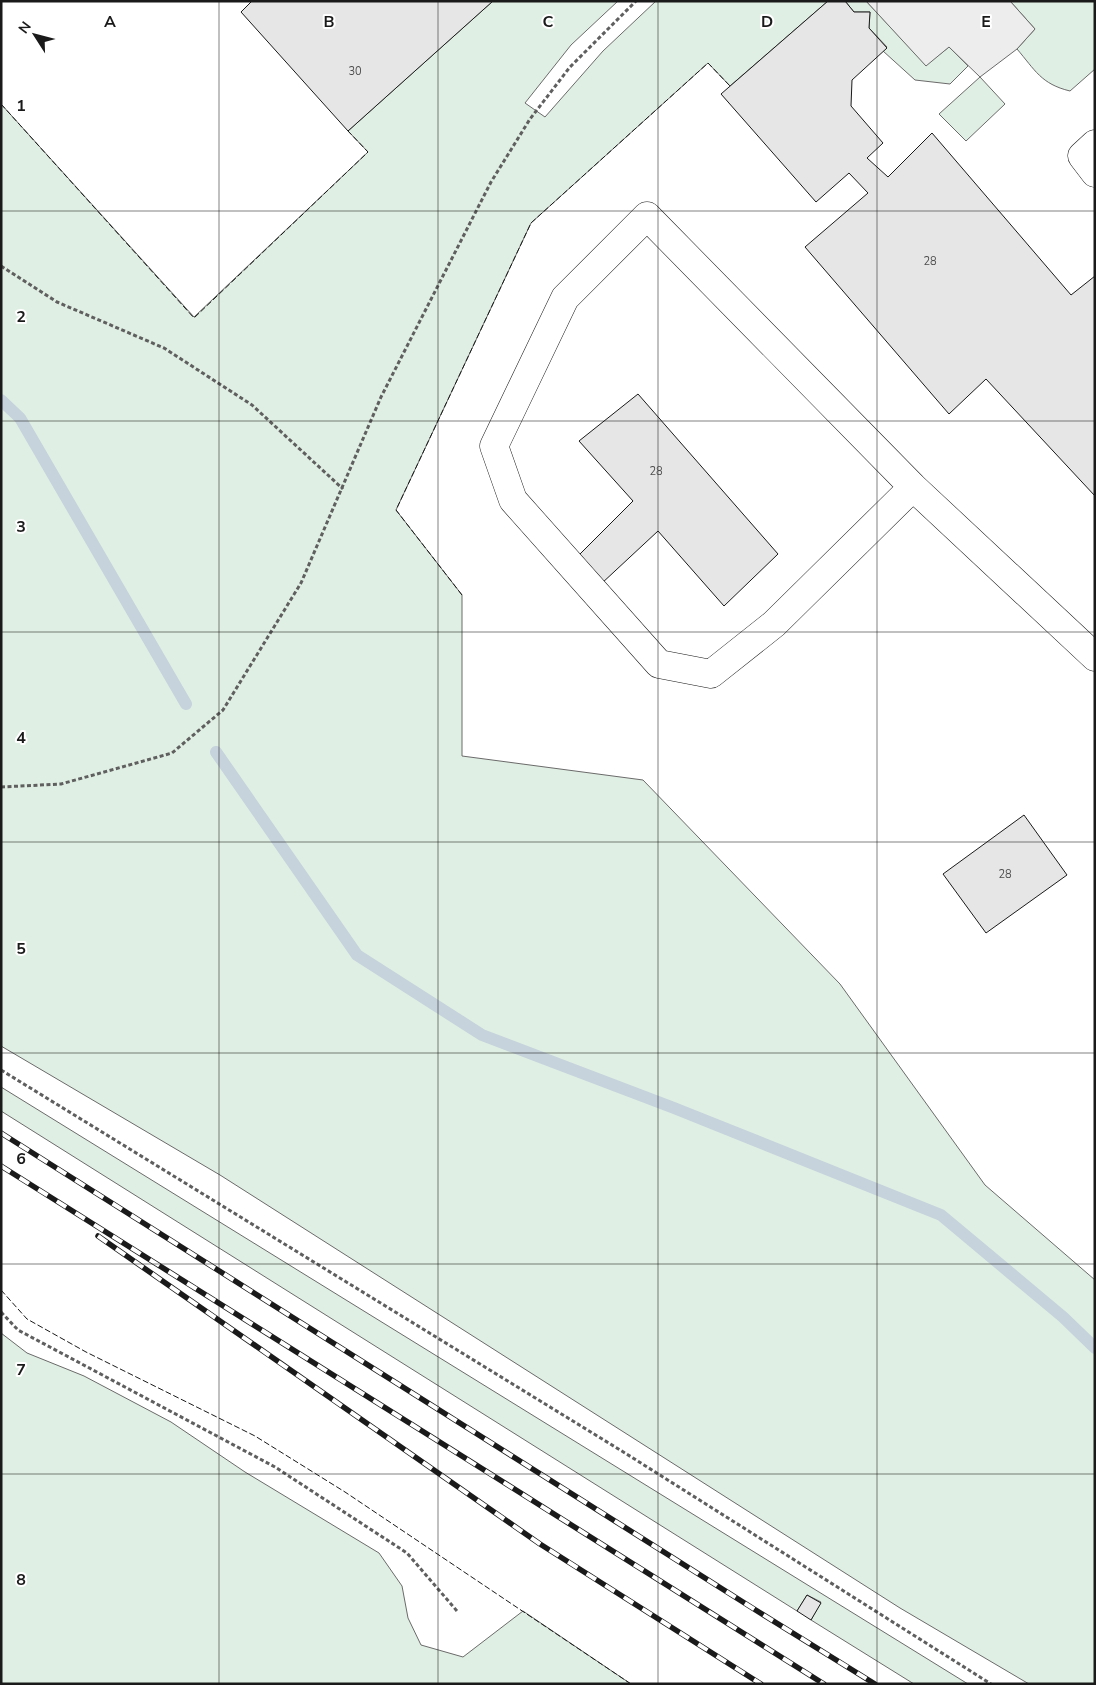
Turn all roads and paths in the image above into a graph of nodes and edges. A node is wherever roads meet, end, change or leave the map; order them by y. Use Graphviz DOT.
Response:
graph roads {
  1 [pos="636,1"];
  2 [pos="1095,144"];
  3 [pos="1095,174"];
  4 [pos="1,266"];
  5 [pos="913,487"];
  6 [pos="343,489"];
  7 [pos="1095,656"];
  8 [pos="1,787"];
  9 [pos="1,1070"];
  10 [pos="1,1312"];
  11 [pos="457,1611"];
  12 [pos="991,1684"];
  1 -- 6 [label="path"];
  2 -- 3 [label="lane"];
  4 -- 6 [label="path"];
  5 -- 5 [label="lane"];
  5 -- 7 [label="lane"];
  6 -- 8 [label="path"];
  9 -- 12 [label="path"];
  10 -- 11 [label="path"];
}
